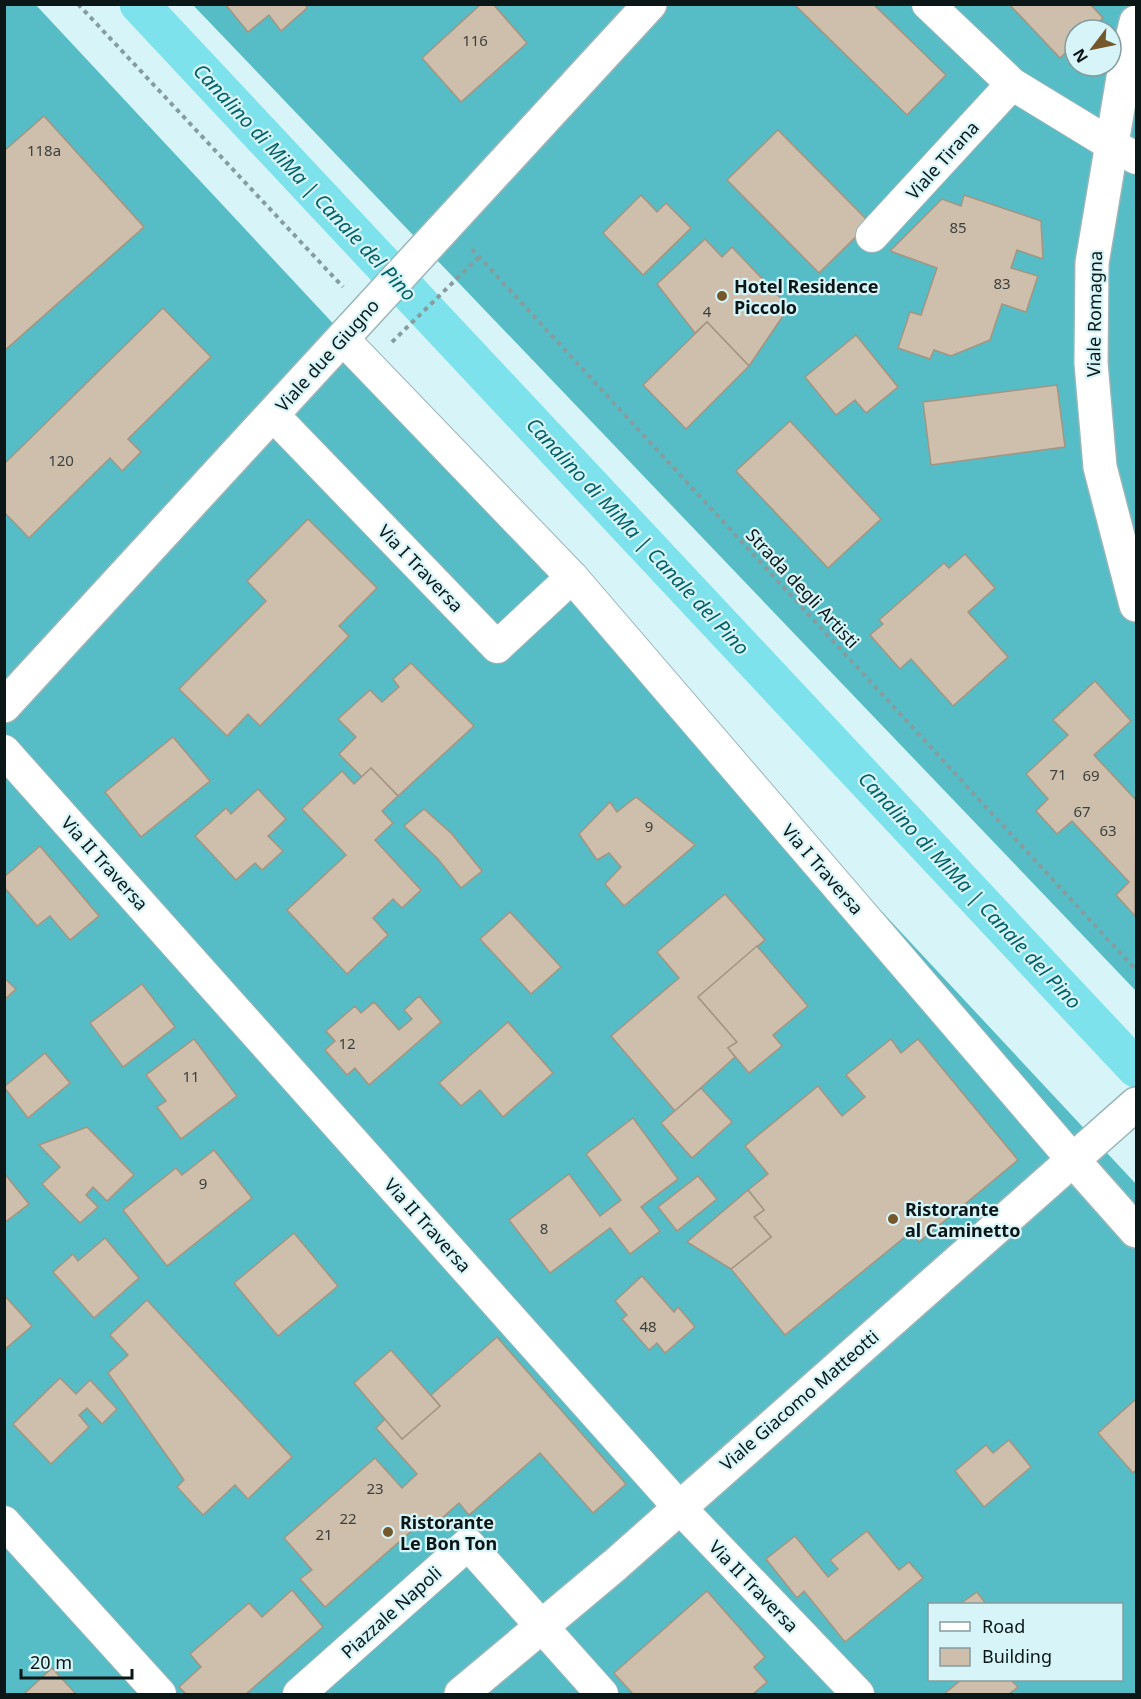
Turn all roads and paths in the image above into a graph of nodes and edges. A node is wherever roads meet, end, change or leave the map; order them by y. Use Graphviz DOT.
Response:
graph roads {
  1 [pos="78,4"];
  2 [pos="650,4"];
  3 [pos="928,4"];
  4 [pos="1137,22"];
  5 [pos="1012,84"];
  6 [pos="1124,152"];
  7 [pos="448,226"];
  8 [pos="872,236"];
  9 [pos="479,256"];
  10 [pos="370,307"];
  11 [pos="402,332"];
  12 [pos="342,338"];
  13 [pos="273,415"];
  14 [pos="572,577"];
  15 [pos="1137,605"];
  16 [pos="4,706"];
  17 [pos="4,751"];
  18 [pos="1137,970"];
  19 [pos="1130,1110"];
  20 [pos="1073,1160"];
  21 [pos="1137,1231"];
  22 [pos="679,1508"];
  23 [pos="4,1522"];
  24 [pos="540,1625"];
  25 [pos="160,1695"];
  26 [pos="299,1695"];
  27 [pos="461,1695"];
  28 [pos="602,1695"];
  29 [pos="858,1695"];
  1 -- 10 [label="path"];
  2 -- 7 [label="street, Viale due Giugno"];
  3 -- 5 [label="street"];
  4 -- 6 [label="street, Viale Romagna"];
  5 -- 6 [label="street"];
  5 -- 8 [label="street, Viale Tirana"];
  6 -- 15 [label="street, Viale Romagna"];
  7 -- 9 [label="path, Strada degli Artisti"];
  7 -- 10 [label="street, Viale due Giugno"];
  9 -- 11 [label="path"];
  9 -- 18 [label="path, Strada degli Artisti"];
  10 -- 12 [label="street, Viale due Giugno"];
  12 -- 13 [label="street, Viale due Giugno"];
  12 -- 14 [label="street, Via I Traversa"];
  13 -- 14 [label="street, Via I Traversa"];
  13 -- 16 [label="street, Viale due Giugno"];
  14 -- 20 [label="street, Via I Traversa"];
  17 -- 22 [label="street, Via II Traversa"];
  19 -- 20 [label="street, Viale Giacomo Matteotti"];
  20 -- 21 [label="street"];
  20 -- 22 [label="street, Viale Giacomo Matteotti"];
  22 -- 24 [label="street, Viale Giacomo Matteotti"];
  22 -- 29 [label="street, Via II Traversa"];
  23 -- 25 [label="street"];
  24 -- 26 [label="street, Piazzale Napoli"];
  24 -- 27 [label="street, Viale Giacomo Matteotti"];
  24 -- 28 [label="street, Piazzale Napoli"];
}
